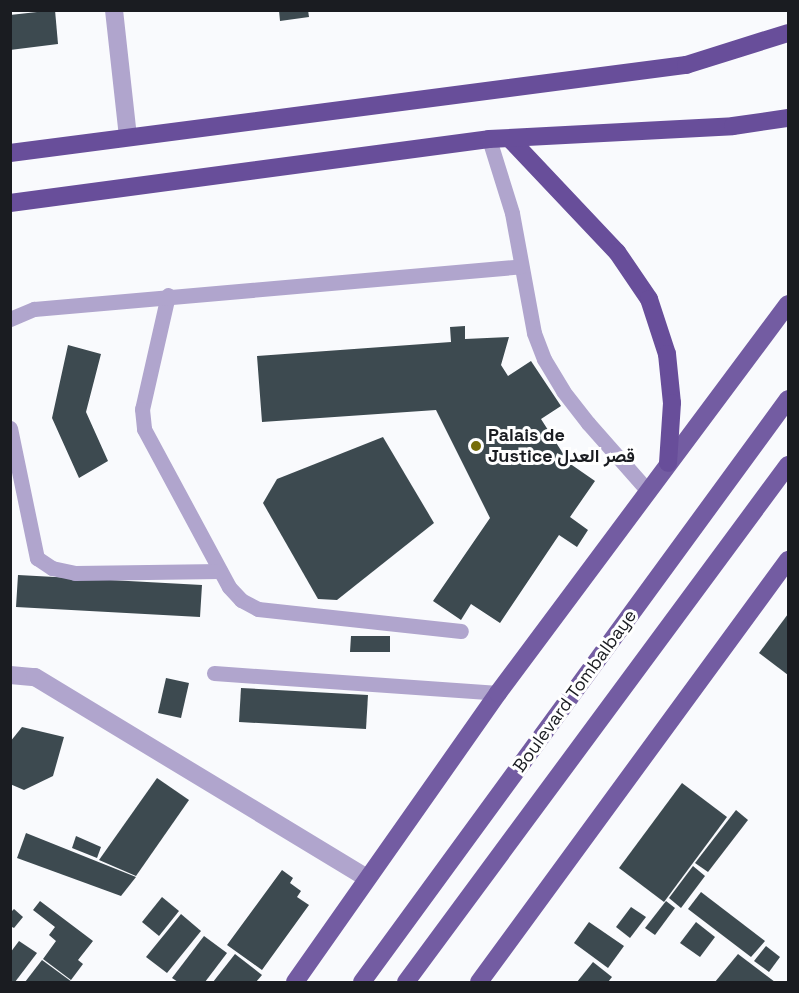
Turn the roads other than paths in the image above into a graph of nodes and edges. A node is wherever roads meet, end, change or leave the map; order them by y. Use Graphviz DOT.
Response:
graph roads {
  1 [pos="114,10"];
  2 [pos="789,33"];
  3 [pos="789,118"];
  4 [pos="128,136"];
  5 [pos="489,139"];
  6 [pos="510,139"];
  7 [pos="10,153"];
  8 [pos="10,203"];
  9 [pos="521,266"];
  10 [pos="168,295"];
  11 [pos="789,304"];
  12 [pos="10,319"];
  13 [pos="789,399"];
  14 [pos="10,428"];
  15 [pos="668,463"];
  16 [pos="789,465"];
  17 [pos="647,490"];
  18 [pos="789,560"];
  19 [pos="220,572"];
  20 [pos="461,631"];
  21 [pos="214,673"];
  22 [pos="10,675"];
  23 [pos="498,693"];
  24 [pos="368,878"];
  25 [pos="295,982"];
  26 [pos="362,982"];
  27 [pos="406,982"];
  28 [pos="479,982"];
  1 -- 4 [label="street"];
  2 -- 4 [label="highway"];
  3 -- 6 [label="highway"];
  4 -- 7 [label="highway"];
  5 -- 6 [label="highway"];
  5 -- 8 [label="highway"];
  5 -- 9 [label="lane"];
  6 -- 15 [label="highway"];
  9 -- 10 [label="lane"];
  9 -- 17 [label="lane"];
  10 -- 12 [label="lane"];
  10 -- 19 [label="lane"];
  11 -- 15 [label="main road"];
  13 -- 26 [label="main road, Boulevard Tombalbaye"];
  14 -- 19 [label="lane"];
  15 -- 17 [label="main road"];
  16 -- 27 [label="main road, Boulevard Tombalbaye"];
  17 -- 23 [label="main road"];
  18 -- 28 [label="main road"];
  19 -- 20 [label="lane"];
  21 -- 23 [label="lane"];
  22 -- 24 [label="street"];
  23 -- 24 [label="main road"];
  24 -- 25 [label="main road"];
}
